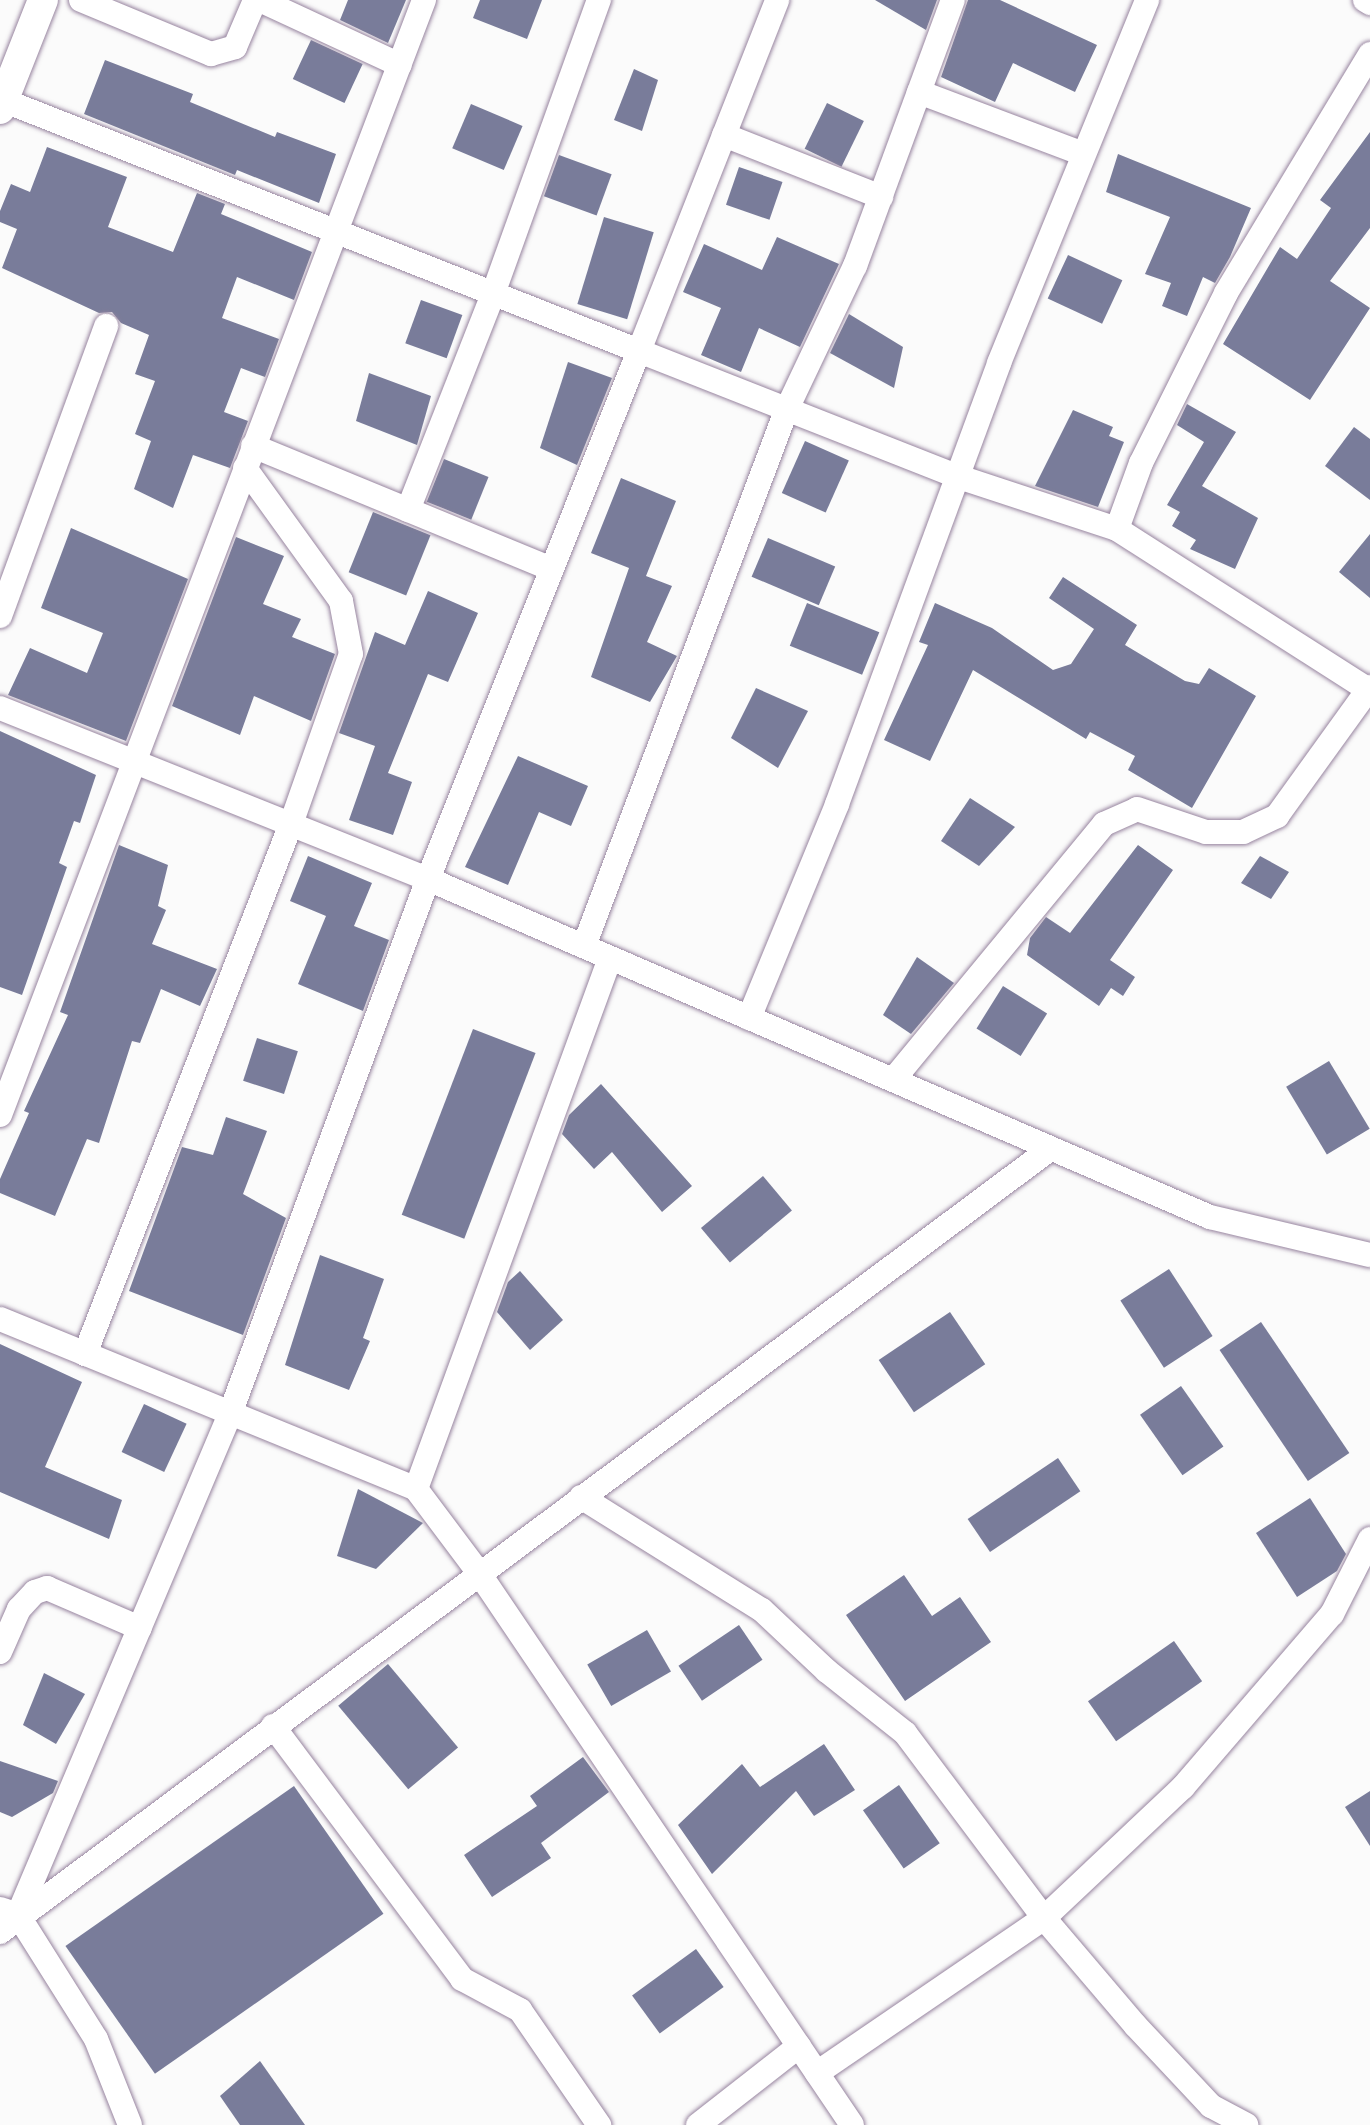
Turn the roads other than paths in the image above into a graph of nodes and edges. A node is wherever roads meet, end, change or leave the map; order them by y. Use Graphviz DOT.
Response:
graph roads {
  1 [pos="43,0"];
  2 [pos="81,0"];
  3 [pos="257,0"];
  4 [pos="424,0"];
  5 [pos="599,0"];
  6 [pos="777,0"];
  7 [pos="953,0"];
  8 [pos="1147,0"];
  9 [pos="1365,0"];
  10 [pos="1370,3"];
  11 [pos="1370,54"];
  12 [pos="400,65"];
  13 [pos="919,92"];
  14 [pos="1,103"];
  15 [pos="724,135"];
  16 [pos="1083,154"];
  17 [pos="881,197"];
  18 [pos="335,231"];
  19 [pos="493,294"];
  20 [pos="106,326"];
  21 [pos="639,351"];
  22 [pos="786,411"];
  23 [pos="249,457"];
  24 [pos="956,476"];
  25 [pos="408,510"];
  26 [pos="1117,529"];
  27 [pos="552,569"];
  28 [pos="0,616"];
  29 [pos="1369,689"];
  30 [pos="0,708"];
  31 [pos="134,761"];
  32 [pos="291,824"];
  33 [pos="428,879"];
  34 [pos="584,946"];
  35 [pos="610,958"];
  36 [pos="749,1018"];
  37 [pos="893,1080"];
  38 [pos="0,1115"];
  39 [pos="1050,1149"];
  40 [pos="1370,1255"];
  41 [pos="0,1319"];
  42 [pos="85,1354"];
  43 [pos="230,1414"];
  44 [pos="416,1489"];
  45 [pos="581,1497"];
  46 [pos="1370,1539"];
  47 [pos="479,1573"];
  48 [pos="140,1628"];
  49 [pos="0,1652"];
  50 [pos="273,1726"];
  51 [pos="1044,1918"];
  52 [pos="6,1919"];
  53 [pos="799,2046"];
  54 [pos="817,2073"];
  55 [pos="130,2125"];
  56 [pos="599,2125"];
  57 [pos="698,2125"];
  58 [pos="852,2125"];
  59 [pos="1246,2125"];
  1 -- 14 [label="street"];
  2 -- 3 [label="street"];
  3 -- 12 [label="street"];
  4 -- 12 [label="street"];
  5 -- 19 [label="street"];
  6 -- 15 [label="street"];
  7 -- 13 [label="street"];
  8 -- 16 [label="street"];
  9 -- 10 [label="street"];
  11 -- 26 [label="street"];
  12 -- 18 [label="street"];
  13 -- 16 [label="street"];
  13 -- 17 [label="street"];
  14 -- 18 [label="street"];
  15 -- 17 [label="street"];
  15 -- 21 [label="street"];
  16 -- 24 [label="street"];
  17 -- 22 [label="street"];
  18 -- 19 [label="street"];
  18 -- 23 [label="street"];
  19 -- 21 [label="street"];
  19 -- 25 [label="street"];
  20 -- 28 [label="street"];
  21 -- 22 [label="street"];
  21 -- 27 [label="street"];
  22 -- 24 [label="street"];
  22 -- 34 [label="street"];
  23 -- 25 [label="street"];
  23 -- 31 [label="street"];
  23 -- 32 [label="street"];
  24 -- 26 [label="street"];
  24 -- 36 [label="street"];
  25 -- 27 [label="street"];
  26 -- 29 [label="street"];
  27 -- 33 [label="street"];
  29 -- 37 [label="street"];
  30 -- 31 [label="street"];
  31 -- 32 [label="street"];
  31 -- 38 [label="street"];
  32 -- 33 [label="street"];
  32 -- 42 [label="street"];
  33 -- 34 [label="street"];
  33 -- 43 [label="street"];
  34 -- 35 [label="street"];
  35 -- 36 [label="street"];
  35 -- 44 [label="street"];
  36 -- 37 [label="street"];
  37 -- 39 [label="street"];
  39 -- 40 [label="street"];
  39 -- 45 [label="street"];
  41 -- 42 [label="street"];
  42 -- 43 [label="street"];
  43 -- 44 [label="street"];
  43 -- 48 [label="street"];
  44 -- 47 [label="street"];
  45 -- 47 [label="street"];
  45 -- 51 [label="street"];
  46 -- 51 [label="street"];
  47 -- 50 [label="street"];
  47 -- 53 [label="street"];
  48 -- 49 [label="street"];
  48 -- 52 [label="street"];
  50 -- 52 [label="street"];
  50 -- 56 [label="street"];
  51 -- 54 [label="street"];
  51 -- 59 [label="street"];
  52 -- 55 [label="street"];
  53 -- 54 [label="street"];
  53 -- 57 [label="street"];
  54 -- 58 [label="street"];
}
